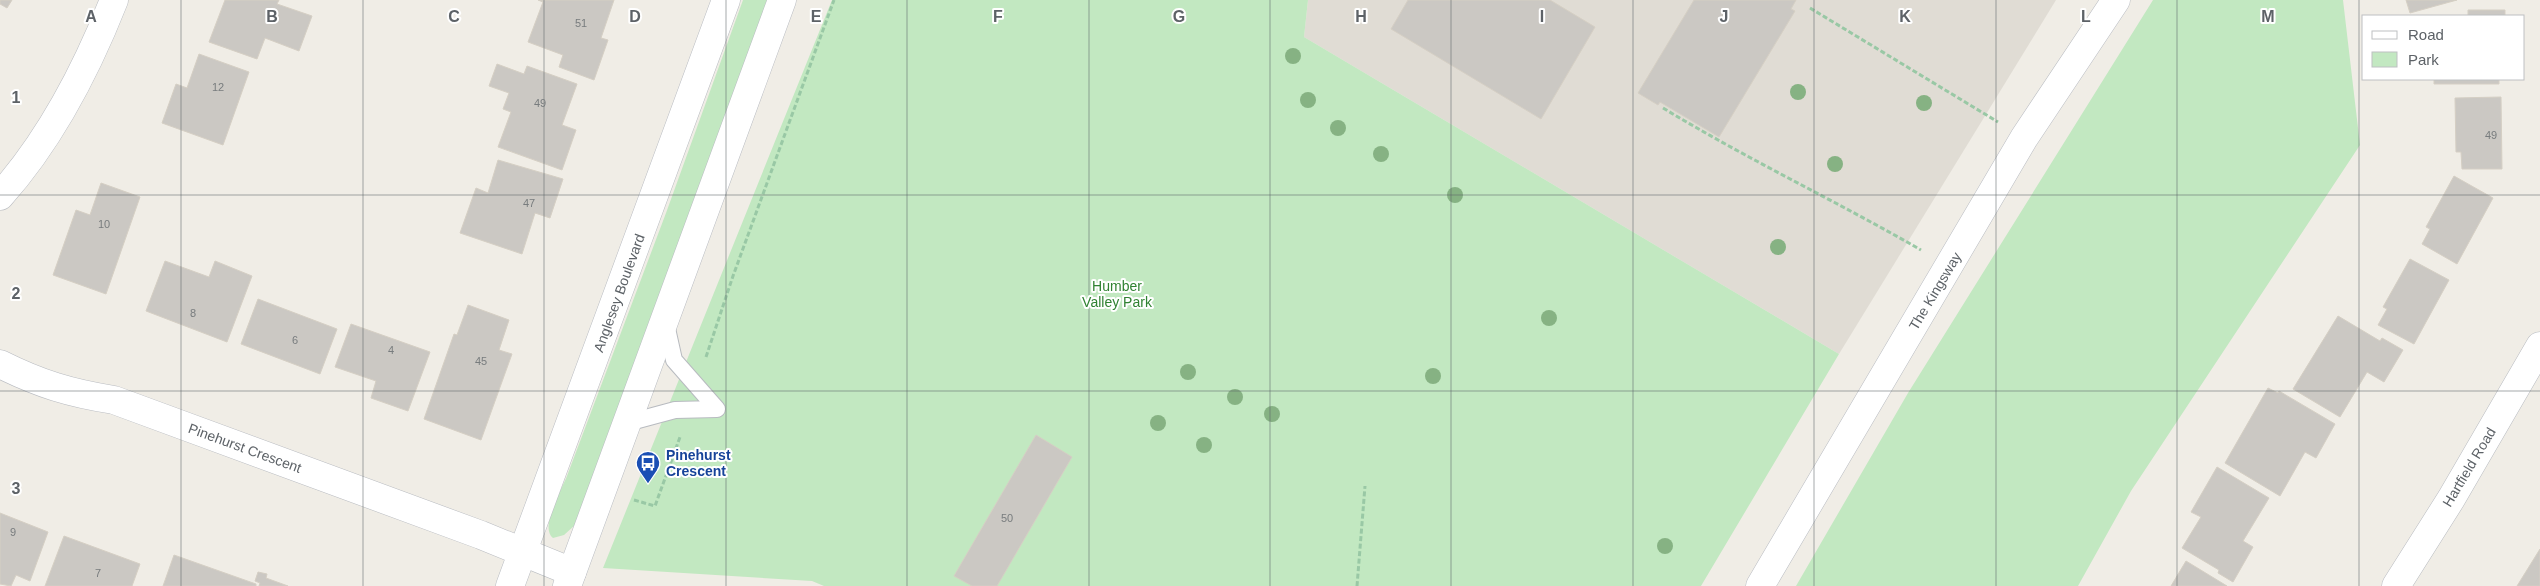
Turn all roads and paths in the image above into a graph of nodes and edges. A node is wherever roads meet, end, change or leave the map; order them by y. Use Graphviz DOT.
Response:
graph roads {
  1 [pos="114,0"];
  2 [pos="726,0"];
  3 [pos="782,0"];
  4 [pos="834,0"];
  5 [pos="2116,0"];
  6 [pos="1810,8"];
  7 [pos="1663,108"];
  8 [pos="2024,138"];
  9 [pos="0,196"];
  10 [pos="1949,267"];
  11 [pos="665,319"];
  12 [pos="2540,346"];
  13 [pos="0,364"];
  14 [pos="697,386"];
  15 [pos="689,410"];
  16 [pos="627,423"];
  17 [pos="1365,486"];
  18 [pos="629,499"];
  19 [pos="524,553"];
  20 [pos="569,579"];
  21 [pos="510,586"];
  22 [pos="1357,586"];
  23 [pos="1760,586"];
  24 [pos="2396,586"];
  1 -- 9 [label="street"];
  2 -- 19 [label="street, Anglesey Boulevard"];
  3 -- 11 [label="street"];
  4 -- 14 [label="path"];
  5 -- 8 [label="street, The Kingsway"];
  6 -- 8 [label="path"];
  7 -- 10 [label="path"];
  8 -- 10 [label="street, The Kingsway"];
  10 -- 23 [label="street, The Kingsway"];
  11 -- 14 [label="lane"];
  11 -- 16 [label="street"];
  12 -- 24 [label="street, Hartfield Road"];
  13 -- 19 [label="street, Pinehurst Crescent"];
  14 -- 15 [label="lane"];
  15 -- 16 [label="lane"];
  15 -- 18 [label="path"];
  16 -- 20 [label="street"];
  17 -- 22 [label="path"];
  19 -- 20 [label="street, Pinehurst Crescent"];
  19 -- 21 [label="street, Anglesey Boulevard"];
}
